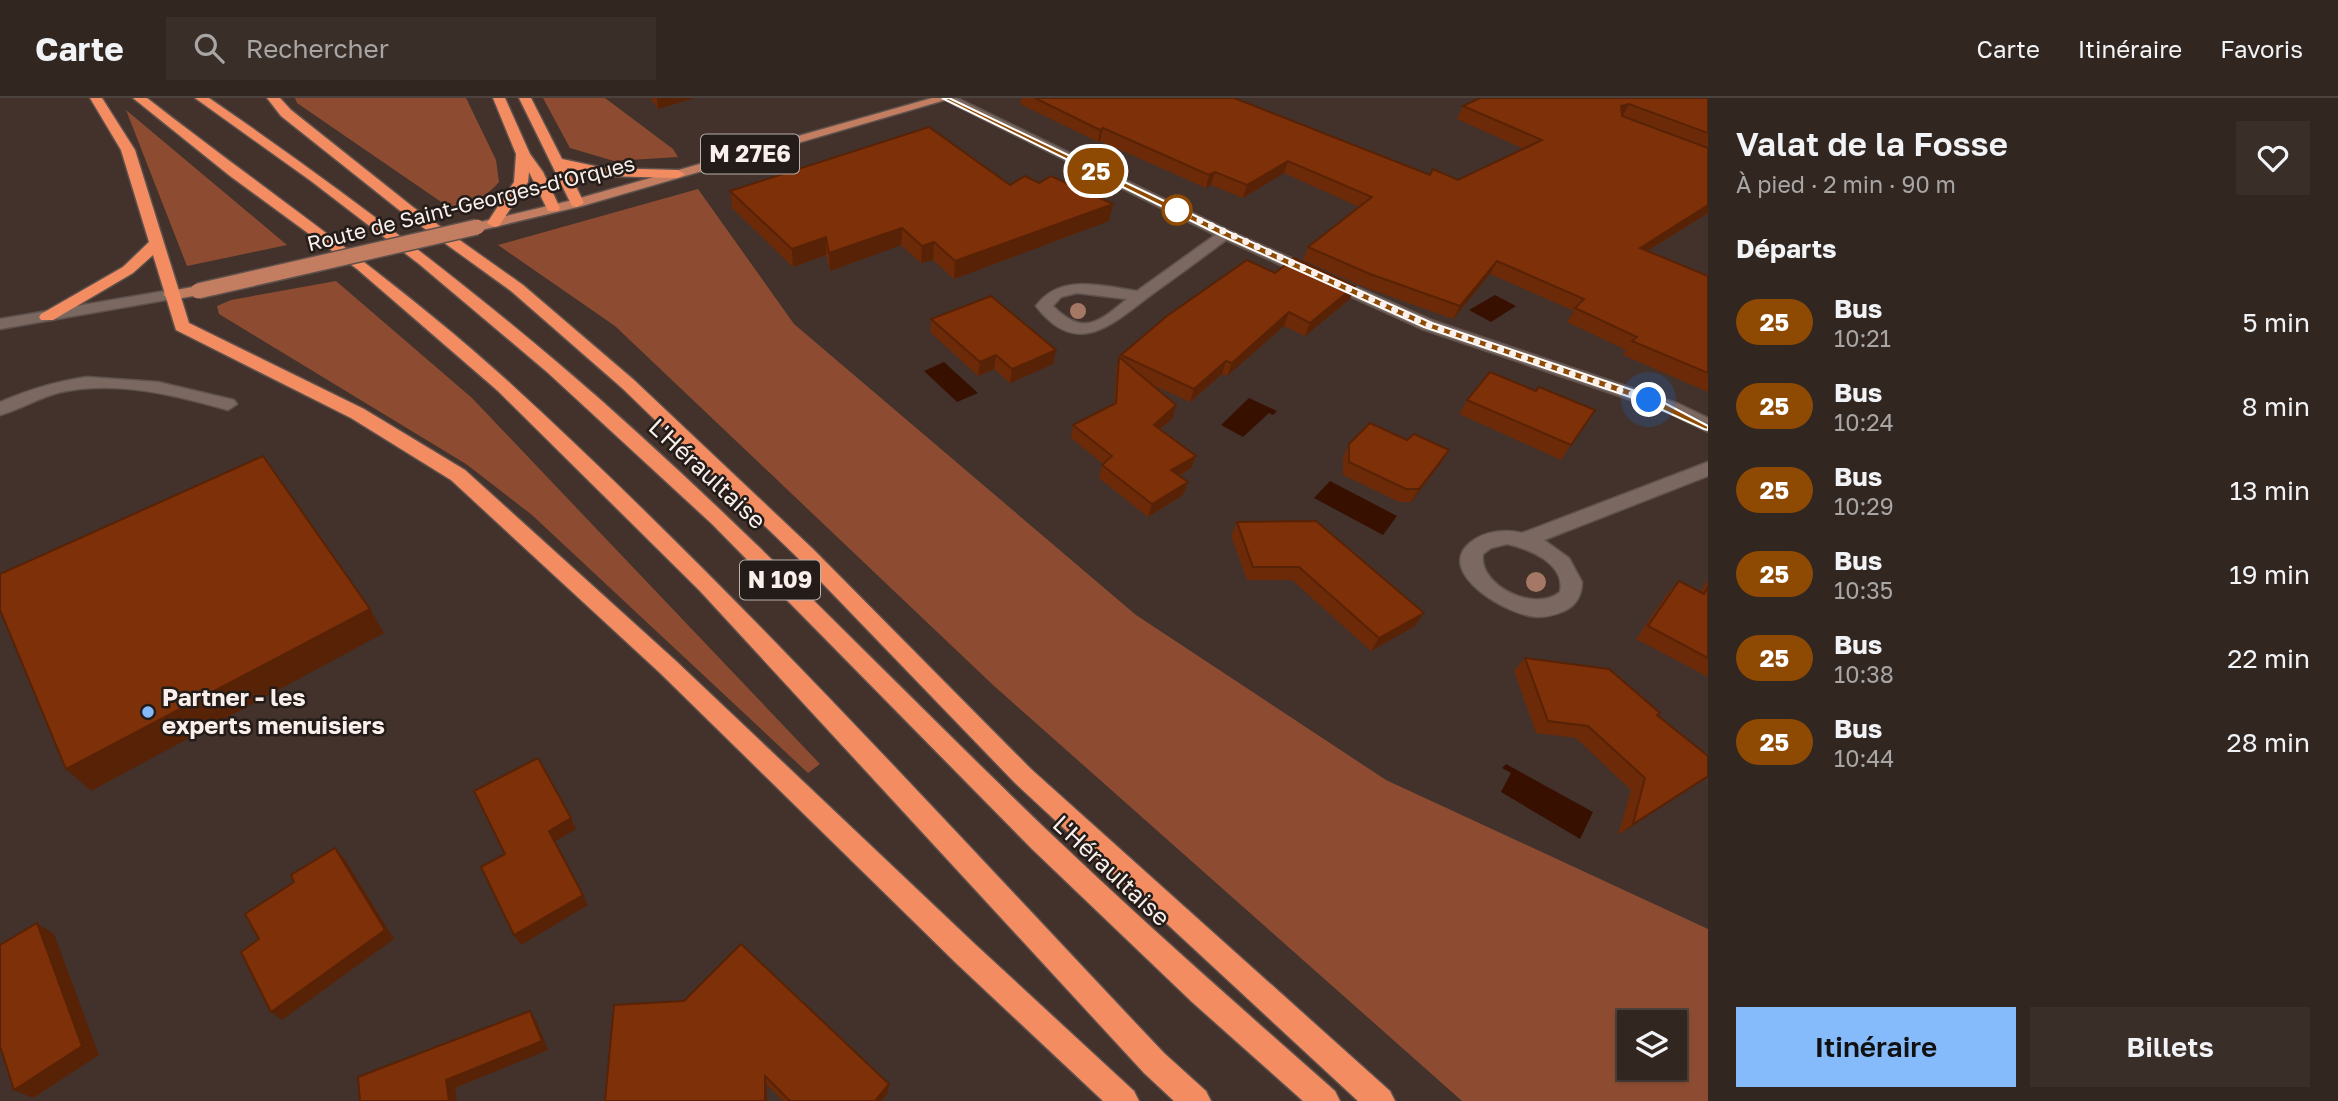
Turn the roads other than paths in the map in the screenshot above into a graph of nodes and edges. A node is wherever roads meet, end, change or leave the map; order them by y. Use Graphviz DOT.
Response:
graph roads {
  1 [pos="96,98"];
  2 [pos="139,98"];
  3 [pos="201,98"];
  4 [pos="273,98"];
  5 [pos="499,98"];
  6 [pos="525,98"];
  7 [pos="946,98"];
  8 [pos="523,153"];
  9 [pos="556,162"];
  10 [pos="678,174"];
  11 [pos="577,203"];
  12 [pos="553,208"];
  13 [pos="494,223"];
  14 [pos="1225,234"];
  15 [pos="157,243"];
  16 [pos="171,295"];
  17 [pos="1140,296"];
  18 [pos="47,317"];
  19 [pos="0,324"];
  20 [pos="228,404"];
  21 [pos="0,409"];
  22 [pos="1708,426"];
  23 [pos="1708,469"];
  24 [pos="1524,540"];
  25 [pos="1124,1101"];
  26 [pos="1196,1101"];
  27 [pos="1325,1101"];
  28 [pos="1380,1101"];
  1 -- 15 [label="highway"];
  2 -- 26 [label="highway, N 109"];
  3 -- 27 [label="highway, L'Héraultaise / N 109"];
  4 -- 28 [label="highway"];
  5 -- 8 [label="highway"];
  6 -- 9 [label="highway"];
  7 -- 10 [label="main road, Route de Saint-Georges-d'Orques / M 27E6"];
  7 -- 14 [label="street"];
  8 -- 12 [label="highway"];
  8 -- 13 [label="highway"];
  9 -- 10 [label="highway"];
  9 -- 11 [label="highway"];
  10 -- 11 [label="main road, Route de Saint-Georges-d'Orques / M 27E6"];
  11 -- 12 [label="main road, Route de Saint-Georges-d'Orques / M 27E6"];
  12 -- 13 [label="main road, Route de Saint-Georges-d'Orques / M 27E6"];
  13 -- 16 [label="main road, Route de Saint-Georges-d'Orques / M 27E6, bridge"];
  14 -- 17 [label="street"];
  14 -- 22 [label="street"];
  15 -- 16 [label="highway"];
  15 -- 18 [label="highway"];
  16 -- 18 [label="street, Route de Saint-Georges-d'Orques / M 27E6"];
  16 -- 25 [label="highway"];
  17 -- 17 [label="street"];
  18 -- 19 [label="street, Route de Saint-Georges-d'Orques / M 27E6"];
  20 -- 21 [label="street"];
  23 -- 24 [label="street"];
  24 -- 24 [label="street"];
}
